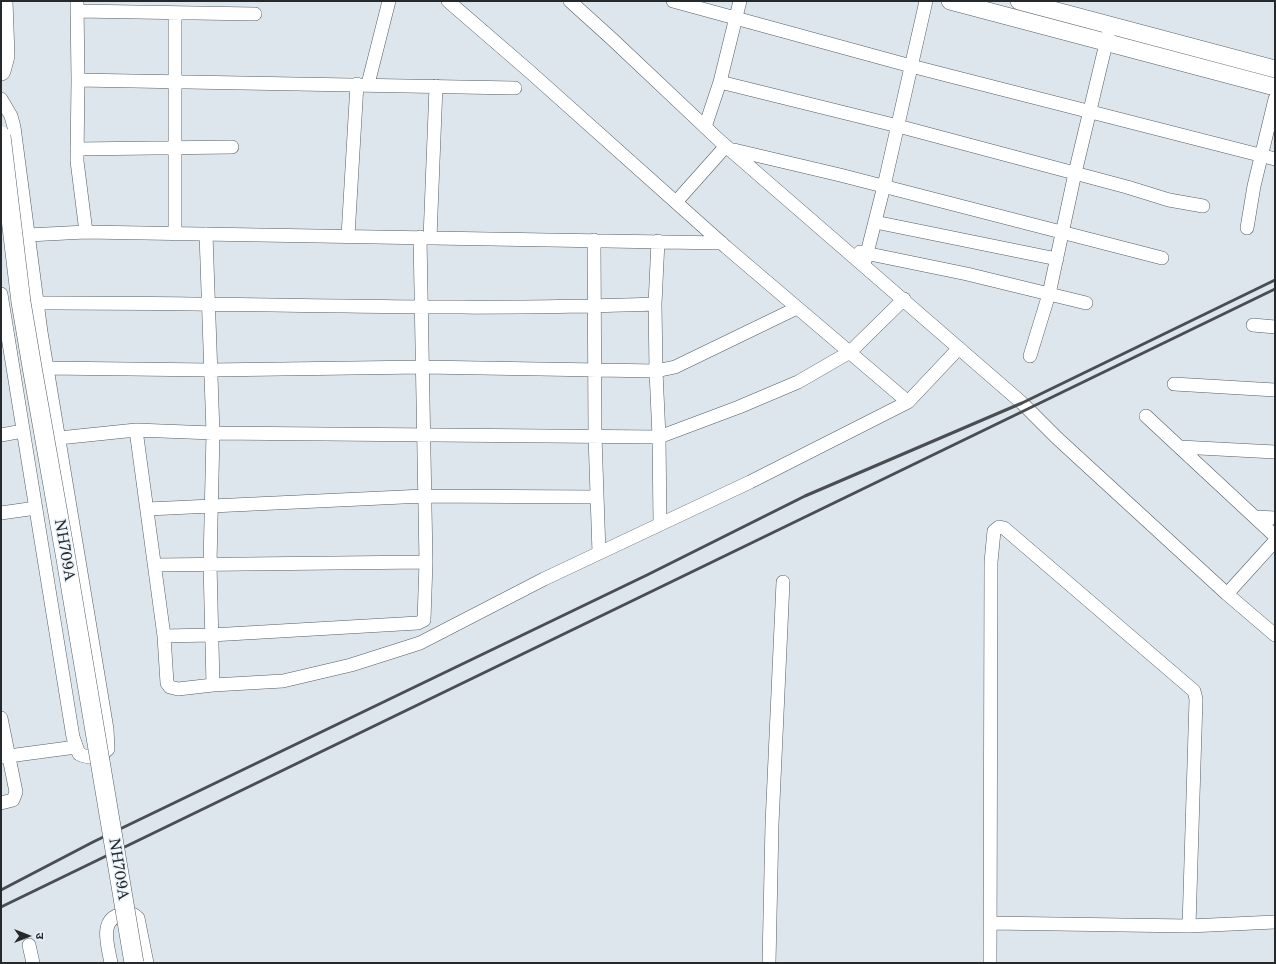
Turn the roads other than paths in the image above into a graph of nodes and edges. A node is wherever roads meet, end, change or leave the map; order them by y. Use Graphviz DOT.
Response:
graph roads {
  1 [pos="3,1"];
  2 [pos="389,1"];
  3 [pos="448,1"];
  4 [pos="570,1"];
  5 [pos="673,1"];
  6 [pos="740,1"];
  7 [pos="926,1"];
  8 [pos="950,1"];
  9 [pos="1018,1"];
  10 [pos="77,6"];
  11 [pos="175,12"];
  12 [pos="255,14"];
  13 [pos="736,18"];
  14 [pos="1111,25"];
  15 [pos="1106,42"];
  16 [pos="911,66"];
  17 [pos="1275,69"];
  18 [pos="1,71"];
  19 [pos="78,80"];
  20 [pos="175,80"];
  21 [pos="720,82"];
  22 [pos="363,84"];
  23 [pos="436,86"];
  24 [pos="1275,87"];
  25 [pos="515,88"];
  26 [pos="1,99"];
  27 [pos="1275,99"];
  28 [pos="1090,110"];
  29 [pos="898,126"];
  30 [pos="705,127"];
  31 [pos="1,136"];
  32 [pos="232,147"];
  33 [pos="77,148"];
  34 [pos="175,148"];
  35 [pos="728,148"];
  36 [pos="1262,155"];
  37 [pos="1275,158"];
  38 [pos="1075,173"];
  39 [pos="884,186"];
  40 [pos="676,202"];
  41 [pos="1203,206"];
  42 [pos="875,222"];
  43 [pos="1247,228"];
  44 [pos="86,232"];
  45 [pos="1062,232"];
  46 [pos="175,234"];
  47 [pos="206,234"];
  48 [pos="28,235"];
  49 [pos="348,236"];
  50 [pos="425,238"];
  51 [pos="594,240"];
  52 [pos="658,241"];
  53 [pos="722,243"];
  54 [pos="1162,258"];
  55 [pos="865,259"];
  56 [pos="1057,259"];
  57 [pos="1,294"];
  58 [pos="1049,294"];
  59 [pos="904,299"];
  60 [pos="37,303"];
  61 [pos="208,303"];
  62 [pos="1086,303"];
  63 [pos="655,304"];
  64 [pos="422,306"];
  65 [pos="594,307"];
  66 [pos="797,308"];
  67 [pos="1252,325"];
  68 [pos="1275,327"];
  69 [pos="959,348"];
  70 [pos="850,352"];
  71 [pos="1030,356"];
  72 [pos="423,367"];
  73 [pos="47,368"];
  74 [pos="211,370"];
  75 [pos="656,371"];
  76 [pos="595,372"];
  77 [pos="1174,384"];
  78 [pos="1275,390"];
  79 [pos="908,402"];
  80 [pos="1146,416"];
  81 [pos="136,430"];
  82 [pos="24,431"];
  83 [pos="213,433"];
  84 [pos="423,434"];
  85 [pos="1,436"];
  86 [pos="594,436"];
  87 [pos="660,437"];
  88 [pos="59,438"];
  89 [pos="1180,447"];
  90 [pos="1275,452"];
  91 [pos="424,496"];
  92 [pos="597,497"];
  93 [pos="211,506"];
  94 [pos="36,508"];
  95 [pos="148,509"];
  96 [pos="1,512"];
  97 [pos="1256,517"];
  98 [pos="1275,518"];
  99 [pos="660,524"];
  100 [pos="1275,536"];
  101 [pos="1275,541"];
  102 [pos="599,553"];
  103 [pos="426,562"];
  104 [pos="210,564"];
  105 [pos="155,565"];
  106 [pos="783,582"];
  107 [pos="1228,594"];
  108 [pos="211,635"];
  109 [pos="1275,635"];
  110 [pos="164,636"];
  111 [pos="213,685"];
  112 [pos="1,718"];
  113 [pos="76,747"];
  114 [pos="4,757"];
  115 [pos="1,803"];
  116 [pos="1275,922"];
  117 [pos="991,923"];
  118 [pos="1189,926"];
  119 [pos="29,945"];
  120 [pos="33,963"];
  121 [pos="111,963"];
  122 [pos="134,963"];
  123 [pos="147,963"];
  124 [pos="769,963"];
  125 [pos="990,963"];
  1 -- 18 [label="highway"];
  2 -- 22 [label="street"];
  3 -- 40 [label="street"];
  4 -- 30 [label="street"];
  5 -- 13 [label="street"];
  6 -- 13 [label="street"];
  7 -- 16 [label="street"];
  8 -- 15 [label="main road"];
  9 -- 14 [label="main road"];
  10 -- 11 [label="street"];
  10 -- 19 [label="street"];
  11 -- 12 [label="street"];
  11 -- 20 [label="street"];
  13 -- 16 [label="street"];
  13 -- 21 [label="street"];
  14 -- 15 [label="street"];
  14 -- 17 [label="main road"];
  15 -- 24 [label="main road"];
  15 -- 28 [label="street"];
  16 -- 28 [label="street"];
  16 -- 29 [label="street"];
  19 -- 20 [label="street"];
  19 -- 33 [label="street"];
  20 -- 22 [label="street"];
  20 -- 34 [label="street"];
  21 -- 29 [label="street"];
  21 -- 30 [label="street"];
  22 -- 23 [label="street"];
  22 -- 49 [label="street"];
  23 -- 25 [label="street"];
  23 -- 50 [label="street"];
  26 -- 48 [label="street"];
  27 -- 36 [label="street"];
  28 -- 36 [label="street"];
  28 -- 38 [label="street"];
  29 -- 38 [label="street"];
  29 -- 39 [label="street"];
  30 -- 35 [label="street"];
  31 -- 122 [label="highway, NH709A, bridge"];
  32 -- 34 [label="street"];
  33 -- 34 [label="street"];
  33 -- 44 [label="street"];
  34 -- 46 [label="street"];
  35 -- 39 [label="street"];
  35 -- 40 [label="street"];
  35 -- 55 [label="street"];
  36 -- 37 [label="street"];
  36 -- 43 [label="street"];
  38 -- 41 [label="street"];
  38 -- 45 [label="street"];
  39 -- 42 [label="street"];
  39 -- 45 [label="street"];
  40 -- 53 [label="street"];
  42 -- 55 [label="street"];
  42 -- 56 [label="street"];
  44 -- 46 [label="street"];
  44 -- 48 [label="street"];
  45 -- 54 [label="street"];
  45 -- 56 [label="street"];
  46 -- 47 [label="street"];
  47 -- 49 [label="street"];
  47 -- 61 [label="street"];
  48 -- 60 [label="street"];
  49 -- 50 [label="street"];
  50 -- 51 [label="street"];
  50 -- 64 [label="street"];
  51 -- 52 [label="street"];
  51 -- 65 [label="street"];
  52 -- 53 [label="street"];
  52 -- 63 [label="street"];
  53 -- 66 [label="street"];
  55 -- 58 [label="street"];
  55 -- 59 [label="street"];
  56 -- 58 [label="street"];
  57 -- 82 [label="street"];
  58 -- 62 [label="street"];
  58 -- 71 [label="street"];
  59 -- 69 [label="street"];
  59 -- 70 [label="street"];
  60 -- 61 [label="street"];
  60 -- 73 [label="street"];
  61 -- 64 [label="street"];
  61 -- 74 [label="street"];
  63 -- 65 [label="street"];
  63 -- 75 [label="street"];
  64 -- 65 [label="street"];
  64 -- 72 [label="street"];
  65 -- 76 [label="street"];
  66 -- 70 [label="street"];
  66 -- 75 [label="street"];
  67 -- 68 [label="street"];
  69 -- 79 [label="street"];
  69 -- 107 [label="street"];
  70 -- 79 [label="street"];
  70 -- 87 [label="street"];
  72 -- 74 [label="street"];
  72 -- 76 [label="street"];
  72 -- 84 [label="street"];
  73 -- 74 [label="street"];
  73 -- 88 [label="street"];
  74 -- 83 [label="street"];
  75 -- 76 [label="street"];
  75 -- 87 [label="street"];
  76 -- 86 [label="street"];
  77 -- 78 [label="street"];
  79 -- 99 [label="street"];
  80 -- 89 [label="street"];
  81 -- 83 [label="street"];
  81 -- 88 [label="street"];
  81 -- 95 [label="street"];
  82 -- 85 [label="street"];
  82 -- 94 [label="street"];
  83 -- 84 [label="street"];
  83 -- 93 [label="street"];
  84 -- 86 [label="street"];
  84 -- 91 [label="street"];
  86 -- 87 [label="street"];
  86 -- 92 [label="street"];
  87 -- 99 [label="street"];
  88 -- 113 [label="street"];
  89 -- 90 [label="street"];
  89 -- 97 [label="street"];
  91 -- 92 [label="street"];
  91 -- 93 [label="street"];
  91 -- 103 [label="street"];
  92 -- 102 [label="street"];
  93 -- 95 [label="street"];
  93 -- 104 [label="street"];
  94 -- 96 [label="street"];
  94 -- 113 [label="street"];
  95 -- 105 [label="street"];
  97 -- 98 [label="street"];
  97 -- 100 [label="street"];
  99 -- 102 [label="street"];
  101 -- 107 [label="street"];
  102 -- 111 [label="street"];
  103 -- 104 [label="street"];
  103 -- 108 [label="street"];
  104 -- 105 [label="street"];
  104 -- 108 [label="street"];
  105 -- 110 [label="street"];
  106 -- 124 [label="street"];
  107 -- 109 [label="street"];
  108 -- 110 [label="street"];
  108 -- 111 [label="street"];
  110 -- 111 [label="street"];
  112 -- 114 [label="street"];
  113 -- 114 [label="street"];
  114 -- 115 [label="street"];
  116 -- 118 [label="street"];
  117 -- 118 [label="street"];
  117 -- 118 [label="street"];
  117 -- 125 [label="street"];
  119 -- 120 [label="street"];
  121 -- 123 [label="street"];
}
